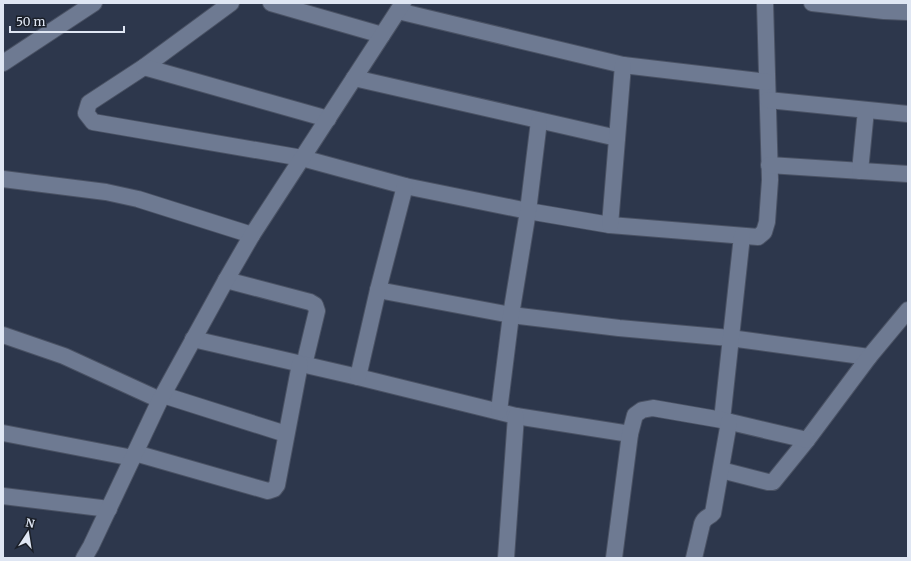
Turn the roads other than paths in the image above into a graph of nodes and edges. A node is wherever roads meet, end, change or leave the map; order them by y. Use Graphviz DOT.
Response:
graph roads {
  1 [pos="94,3"];
  2 [pos="231,3"];
  3 [pos="271,3"];
  4 [pos="765,3"];
  5 [pos="812,3"];
  6 [pos="401,7"];
  7 [pos="908,12"];
  8 [pos="382,35"];
  9 [pos="3,63"];
  10 [pos="623,65"];
  11 [pos="144,66"];
  12 [pos="354,78"];
  13 [pos="767,82"];
  14 [pos="768,100"];
  15 [pos="866,110"];
  16 [pos="908,114"];
  17 [pos="328,119"];
  18 [pos="539,121"];
  19 [pos="617,138"];
  20 [pos="302,158"];
  21 [pos="769,165"];
  22 [pos="860,171"];
  23 [pos="908,174"];
  24 [pos="3,179"];
  25 [pos="405,186"];
  26 [pos="528,211"];
  27 [pos="610,225"];
  28 [pos="252,235"];
  29 [pos="742,236"];
  30 [pos="226,280"];
  31 [pos="378,290"];
  32 [pos="908,310"];
  33 [pos="511,315"];
  34 [pos="3,335"];
  35 [pos="730,338"];
  36 [pos="193,339"];
  37 [pos="869,357"];
  38 [pos="302,364"];
  39 [pos="358,377"];
  40 [pos="161,398"];
  41 [pos="499,412"];
  42 [pos="516,416"];
  43 [pos="725,421"];
  44 [pos="3,433"];
  45 [pos="286,434"];
  46 [pos="630,434"];
  47 [pos="807,440"];
  48 [pos="134,456"];
  49 [pos="721,470"];
  50 [pos="3,496"];
  51 [pos="109,510"];
  52 [pos="88,552"];
  53 [pos="71,558"];
  54 [pos="506,558"];
  55 [pos="614,558"];
  56 [pos="694,558"];
  1 -- 9 [label="street"];
  2 -- 11 [label="street"];
  3 -- 8 [label="street"];
  4 -- 13 [label="street"];
  5 -- 7 [label="street"];
  6 -- 8 [label="street"];
  6 -- 10 [label="street"];
  8 -- 12 [label="street"];
  10 -- 13 [label="street"];
  10 -- 19 [label="street"];
  11 -- 17 [label="street"];
  11 -- 20 [label="street"];
  12 -- 17 [label="street"];
  12 -- 18 [label="street"];
  13 -- 14 [label="street"];
  14 -- 15 [label="street"];
  14 -- 21 [label="street"];
  15 -- 16 [label="street"];
  15 -- 22 [label="street"];
  17 -- 20 [label="street"];
  18 -- 19 [label="street"];
  18 -- 26 [label="street"];
  19 -- 27 [label="street"];
  20 -- 25 [label="street"];
  20 -- 28 [label="street"];
  21 -- 22 [label="street"];
  21 -- 29 [label="street"];
  22 -- 23 [label="street"];
  24 -- 28 [label="street"];
  25 -- 26 [label="street"];
  25 -- 31 [label="street"];
  26 -- 27 [label="street"];
  26 -- 33 [label="street"];
  27 -- 29 [label="street"];
  28 -- 30 [label="street"];
  29 -- 35 [label="street"];
  30 -- 36 [label="street"];
  30 -- 38 [label="street"];
  31 -- 33 [label="street"];
  31 -- 39 [label="street"];
  32 -- 37 [label="street"];
  33 -- 35 [label="street"];
  33 -- 41 [label="street"];
  34 -- 40 [label="street"];
  35 -- 37 [label="street"];
  35 -- 43 [label="street"];
  36 -- 38 [label="street"];
  36 -- 40 [label="street"];
  37 -- 47 [label="street"];
  38 -- 39 [label="street"];
  38 -- 45 [label="street"];
  39 -- 41 [label="street"];
  40 -- 45 [label="street"];
  40 -- 48 [label="street"];
  41 -- 42 [label="street"];
  42 -- 46 [label="street"];
  42 -- 54 [label="street"];
  43 -- 46 [label="street"];
  43 -- 47 [label="street"];
  43 -- 49 [label="street"];
  44 -- 48 [label="street"];
  45 -- 48 [label="street"];
  46 -- 55 [label="street"];
  47 -- 49 [label="street"];
  48 -- 51 [label="street"];
  49 -- 56 [label="street"];
  50 -- 51 [label="street"];
  51 -- 52 [label="street"];
  52 -- 53 [label="street"];
}
